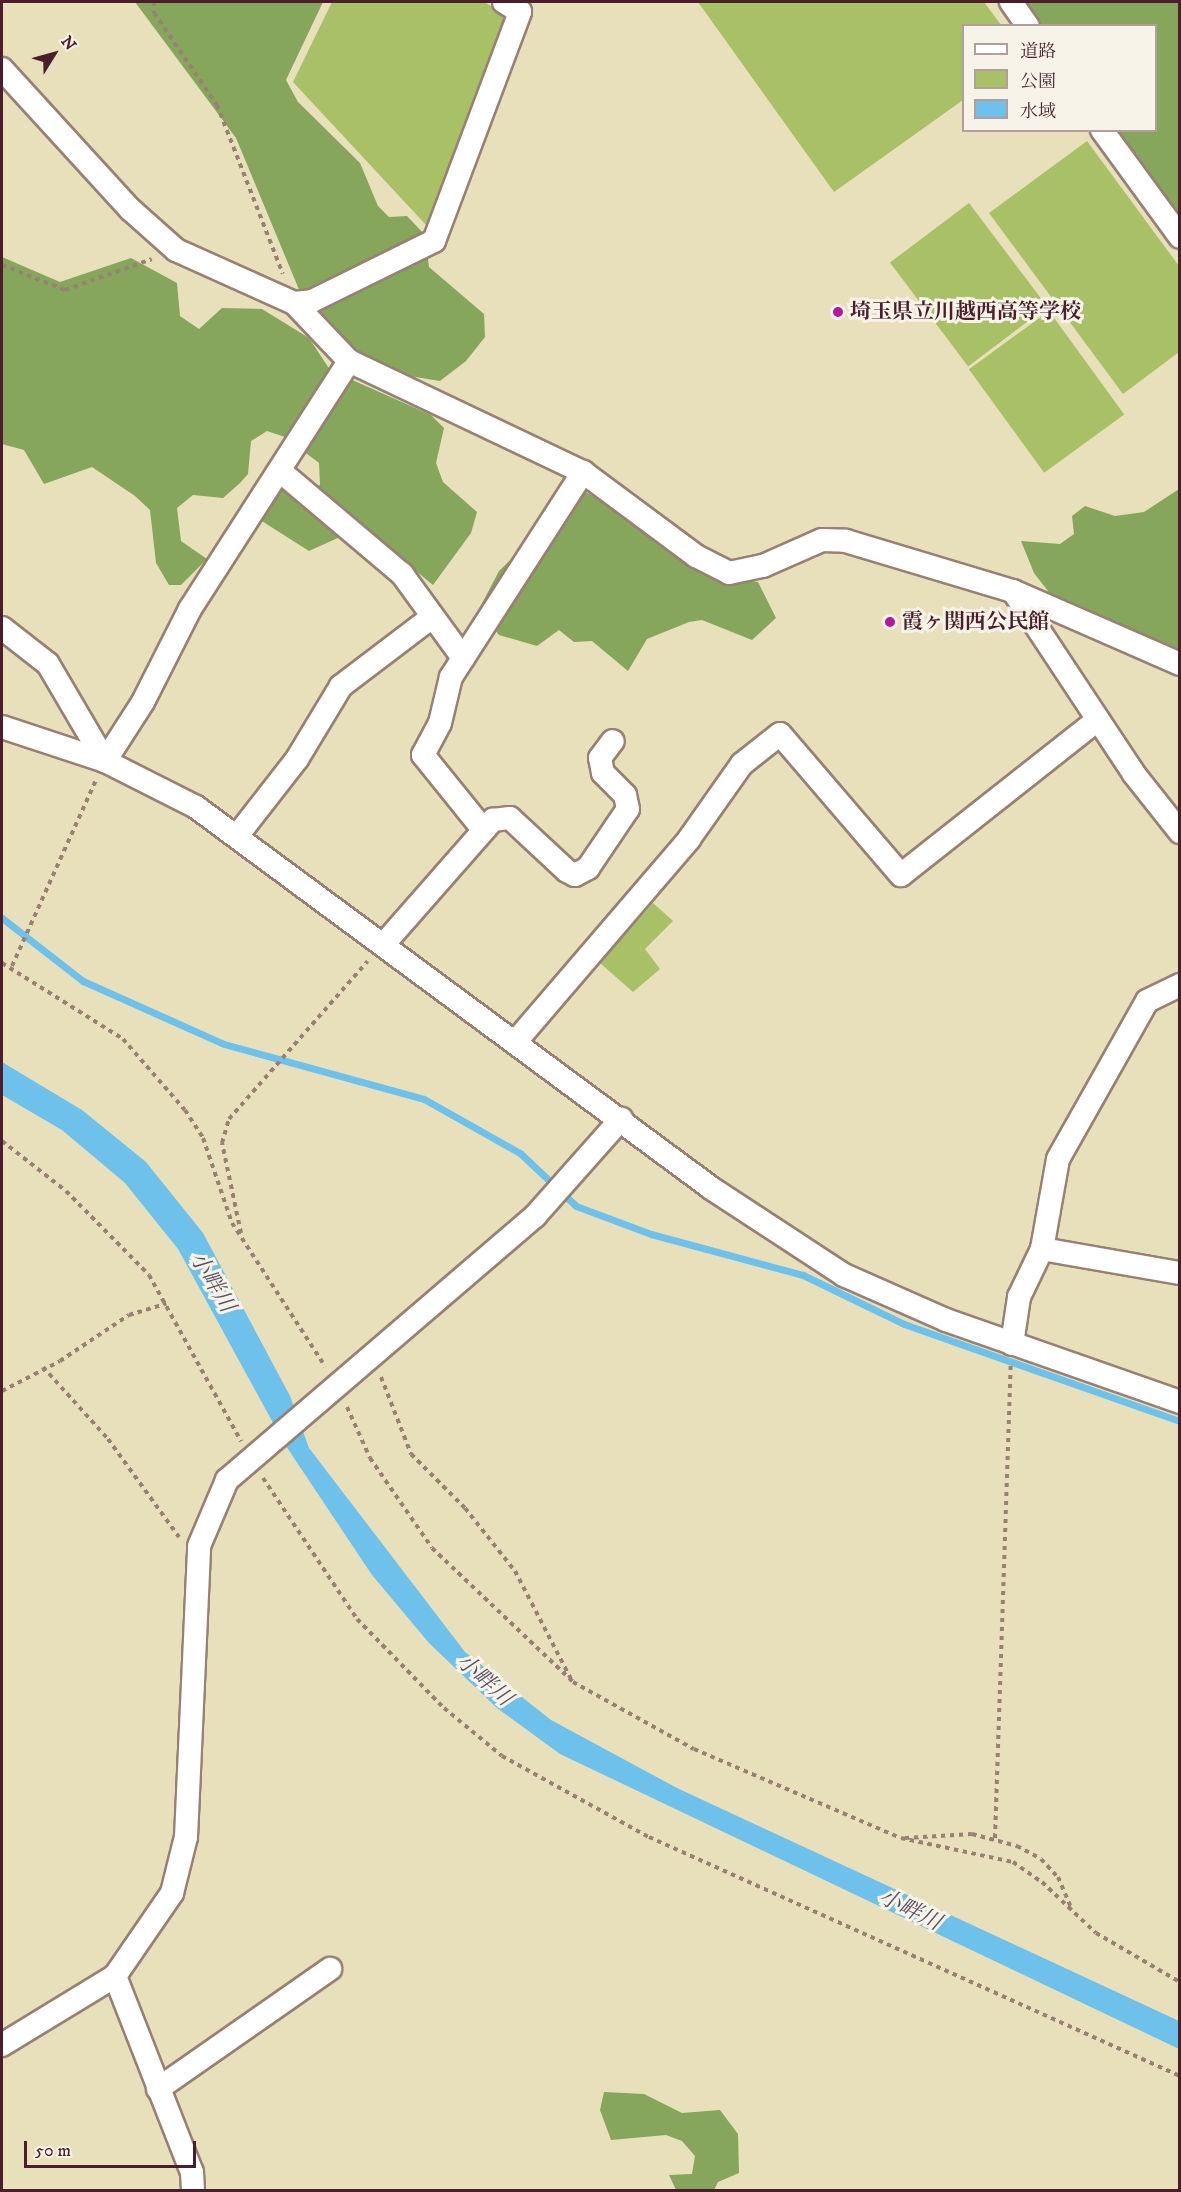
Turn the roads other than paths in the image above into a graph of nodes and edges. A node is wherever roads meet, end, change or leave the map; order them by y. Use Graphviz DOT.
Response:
graph roads {
  1 [pos="504,2"];
  2 [pos="1011,2"];
  3 [pos="1027,24"];
  4 [pos="2,69"];
  5 [pos="1103,132"];
  6 [pos="1179,237"];
  7 [pos="294,303"];
  8 [pos="349,361"];
  9 [pos="280,471"];
  10 [pos="583,472"];
  11 [pos="1012,591"];
  12 [pos="432,617"];
  13 [pos="2,627"];
  14 [pos="463,658"];
  15 [pos="1179,664"];
  16 [pos="1097,720"];
  17 [pos="2,727"];
  18 [pos="613,741"];
  19 [pos="105,761"];
  20 [pos="482,828"];
  21 [pos="1179,832"];
  22 [pos="237,836"];
  23 [pos="383,945"];
  24 [pos="1179,985"];
  25 [pos="518,1040"];
  26 [pos="621,1119"];
  27 [pos="1042,1249"];
  28 [pos="1179,1273"];
  29 [pos="1012,1344"];
  30 [pos="1179,1402"];
  31 [pos="330,1969"];
  32 [pos="115,1976"];
  33 [pos="2,2045"];
  34 [pos="158,2089"];
  35 [pos="193,2190"];
  1 -- 7 [label="street"];
  2 -- 3 [label="street"];
  4 -- 7 [label="street"];
  5 -- 6 [label="street"];
  7 -- 8 [label="street"];
  8 -- 9 [label="street"];
  8 -- 10 [label="street"];
  9 -- 12 [label="street"];
  9 -- 19 [label="street"];
  10 -- 11 [label="street"];
  10 -- 14 [label="street"];
  11 -- 15 [label="street"];
  11 -- 16 [label="street"];
  12 -- 14 [label="street"];
  12 -- 22 [label="street"];
  13 -- 19 [label="street"];
  14 -- 20 [label="street"];
  16 -- 21 [label="street"];
  16 -- 25 [label="street"];
  17 -- 19 [label="street"];
  18 -- 20 [label="street"];
  19 -- 22 [label="street"];
  20 -- 23 [label="street"];
  22 -- 23 [label="street"];
  23 -- 25 [label="street"];
  24 -- 27 [label="street"];
  25 -- 26 [label="street"];
  26 -- 29 [label="street"];
  26 -- 32 [label="street"];
  27 -- 28 [label="street"];
  27 -- 29 [label="street"];
  29 -- 30 [label="street"];
  31 -- 34 [label="street"];
  32 -- 33 [label="street"];
  32 -- 34 [label="street"];
  34 -- 35 [label="street"];
}
